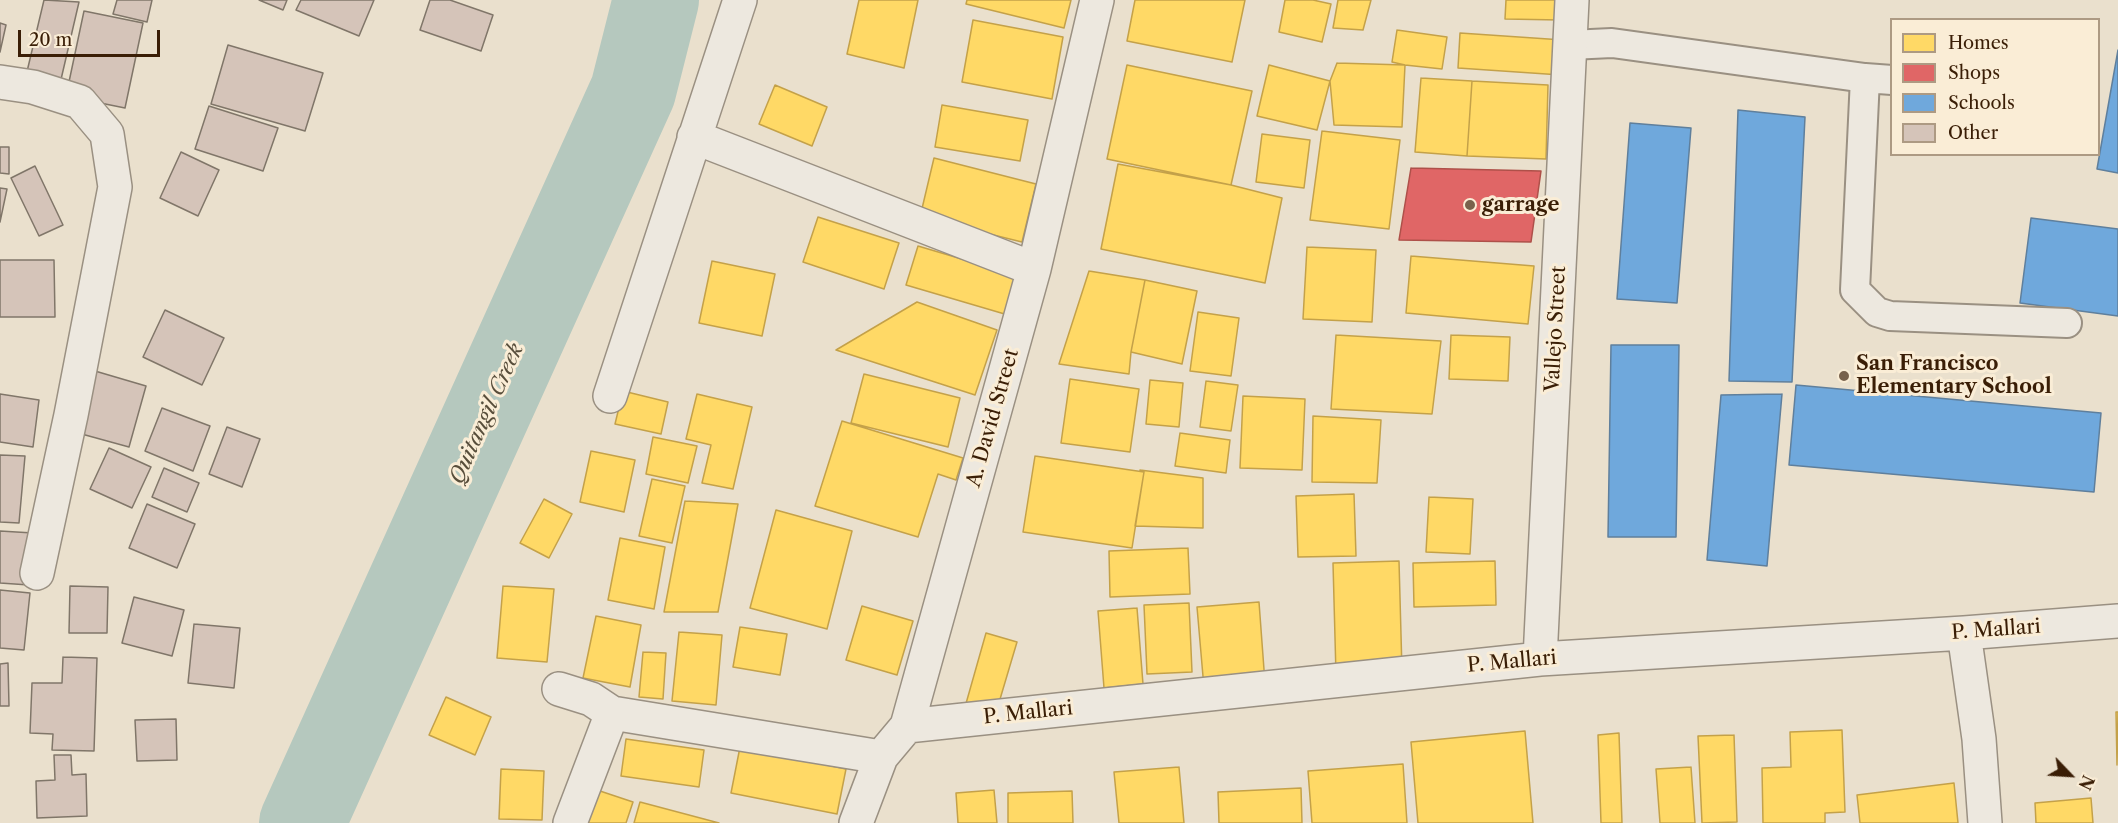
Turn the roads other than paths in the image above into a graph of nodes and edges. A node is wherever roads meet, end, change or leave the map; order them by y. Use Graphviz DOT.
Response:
graph roads {
  1 [pos="740,0"];
  2 [pos="1097,0"];
  3 [pos="1572,0"];
  4 [pos="1570,45"];
  5 [pos="1878,79"];
  6 [pos="0,82"];
  7 [pos="694,137"];
  8 [pos="1034,269"];
  9 [pos="2067,323"];
  10 [pos="610,396"];
  11 [pos="37,573"];
  12 [pos="2118,621"];
  13 [pos="1964,633"];
  14 [pos="1540,659"];
  15 [pos="559,689"];
  16 [pos="612,713"];
  17 [pos="907,726"];
  18 [pos="881,757"];
  19 [pos="570,823"];
  20 [pos="856,823"];
  21 [pos="1985,823"];
  1 -- 7 [label="street"];
  2 -- 8 [label="street, A. David Street"];
  3 -- 4 [label="street, Vallejo Street"];
  4 -- 5 [label="lane"];
  4 -- 14 [label="street, Vallejo Street"];
  5 -- 9 [label="lane"];
  6 -- 11 [label="street"];
  7 -- 8 [label="street"];
  7 -- 10 [label="street"];
  8 -- 17 [label="street, A. David Street"];
  12 -- 13 [label="street, P. Mallari"];
  13 -- 14 [label="street, P. Mallari"];
  13 -- 21 [label="street"];
  14 -- 17 [label="street, P. Mallari"];
  15 -- 16 [label="street"];
  16 -- 18 [label="street"];
  16 -- 19 [label="street"];
  17 -- 18 [label="street, A. David Street"];
  18 -- 20 [label="street, A. David Street"];
}
